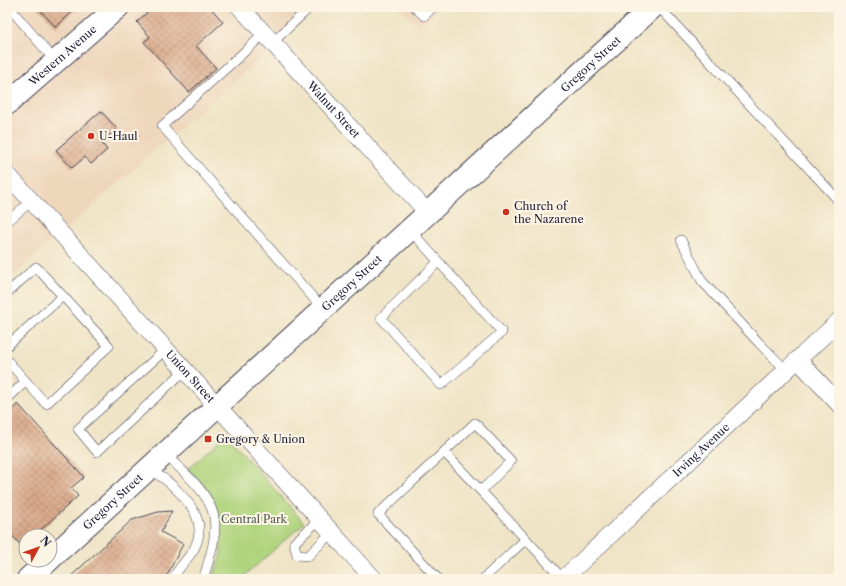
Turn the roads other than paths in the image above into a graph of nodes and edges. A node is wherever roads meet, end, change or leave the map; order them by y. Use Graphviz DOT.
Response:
graph roads {
  1 [pos="9,7"];
  2 [pos="118,7"];
  3 [pos="240,7"];
  4 [pos="310,7"];
  5 [pos="415,7"];
  6 [pos="433,7"];
  7 [pos="653,7"];
  8 [pos="659,7"];
  9 [pos="268,38"];
  10 [pos="56,62"];
  11 [pos="7,104"];
  12 [pos="7,174"];
  13 [pos="31,201"];
  14 [pos="839,201"];
  15 [pos="428,213"];
  16 [pos="7,222"];
  17 [pos="410,230"];
  18 [pos="680,240"];
  19 [pos="438,262"];
  20 [pos="7,293"];
  21 [pos="63,296"];
  22 [pos="323,309"];
  23 [pos="839,322"];
  24 [pos="7,346"];
  25 [pos="166,349"];
  26 [pos="7,360"];
  27 [pos="792,365"];
  28 [pos="185,370"];
  29 [pos="26,381"];
  30 [pos="7,399"];
  31 [pos="839,404"];
  32 [pos="218,406"];
  33 [pos="444,452"];
  34 [pos="165,454"];
  35 [pos="148,470"];
  36 [pos="481,491"];
  37 [pos="320,519"];
  38 [pos="332,532"];
  39 [pos="526,539"];
  40 [pos="58,553"];
  41 [pos="41,568"];
  42 [pos="28,579"];
  43 [pos="173,579"];
  44 [pos="203,579"];
  45 [pos="374,579"];
  46 [pos="438,579"];
  47 [pos="483,579"];
  48 [pos="563,579"];
  1 -- 10 [label="lane"];
  2 -- 10 [label="main road, Western Avenue"];
  3 -- 9 [label="street, Walnut Street"];
  4 -- 9 [label="lane"];
  5 -- 6 [label="lane"];
  7 -- 15 [label="main road, Gregory Street"];
  8 -- 14 [label="lane"];
  9 -- 15 [label="street, Walnut Street"];
  9 -- 22 [label="lane"];
  10 -- 11 [label="main road, Western Avenue"];
  12 -- 13 [label="street, Union Street"];
  13 -- 16 [label="lane"];
  13 -- 25 [label="street, Union Street"];
  15 -- 17 [label="main road, Gregory Street"];
  17 -- 19 [label="lane"];
  17 -- 22 [label="main road, Gregory Street"];
  18 -- 27 [label="lane"];
  19 -- 19 [label="lane"];
  20 -- 21 [label="lane"];
  21 -- 24 [label="lane"];
  21 -- 29 [label="lane"];
  22 -- 32 [label="main road, Gregory Street"];
  23 -- 27 [label="street, Irving Avenue"];
  25 -- 28 [label="street, Union Street"];
  25 -- 28 [label="lane"];
  26 -- 29 [label="lane"];
  27 -- 31 [label="street"];
  27 -- 48 [label="street, Irving Avenue"];
  28 -- 32 [label="street, Union Street"];
  29 -- 30 [label="lane"];
  32 -- 34 [label="main road, Gregory Street"];
  32 -- 37 [label="street, Union Street"];
  33 -- 36 [label="lane"];
  33 -- 36 [label="lane"];
  33 -- 46 [label="lane"];
  34 -- 35 [label="main road, Gregory Street"];
  34 -- 44 [label="lane"];
  35 -- 40 [label="main road, Gregory Street"];
  35 -- 43 [label="lane"];
  36 -- 39 [label="lane"];
  37 -- 38 [label="street, Union Street"];
  37 -- 38 [label="lane"];
  38 -- 45 [label="street, Union Street"];
  39 -- 47 [label="lane"];
  39 -- 48 [label="lane"];
  41 -- 42 [label="main road, Gregory Street"];
}
